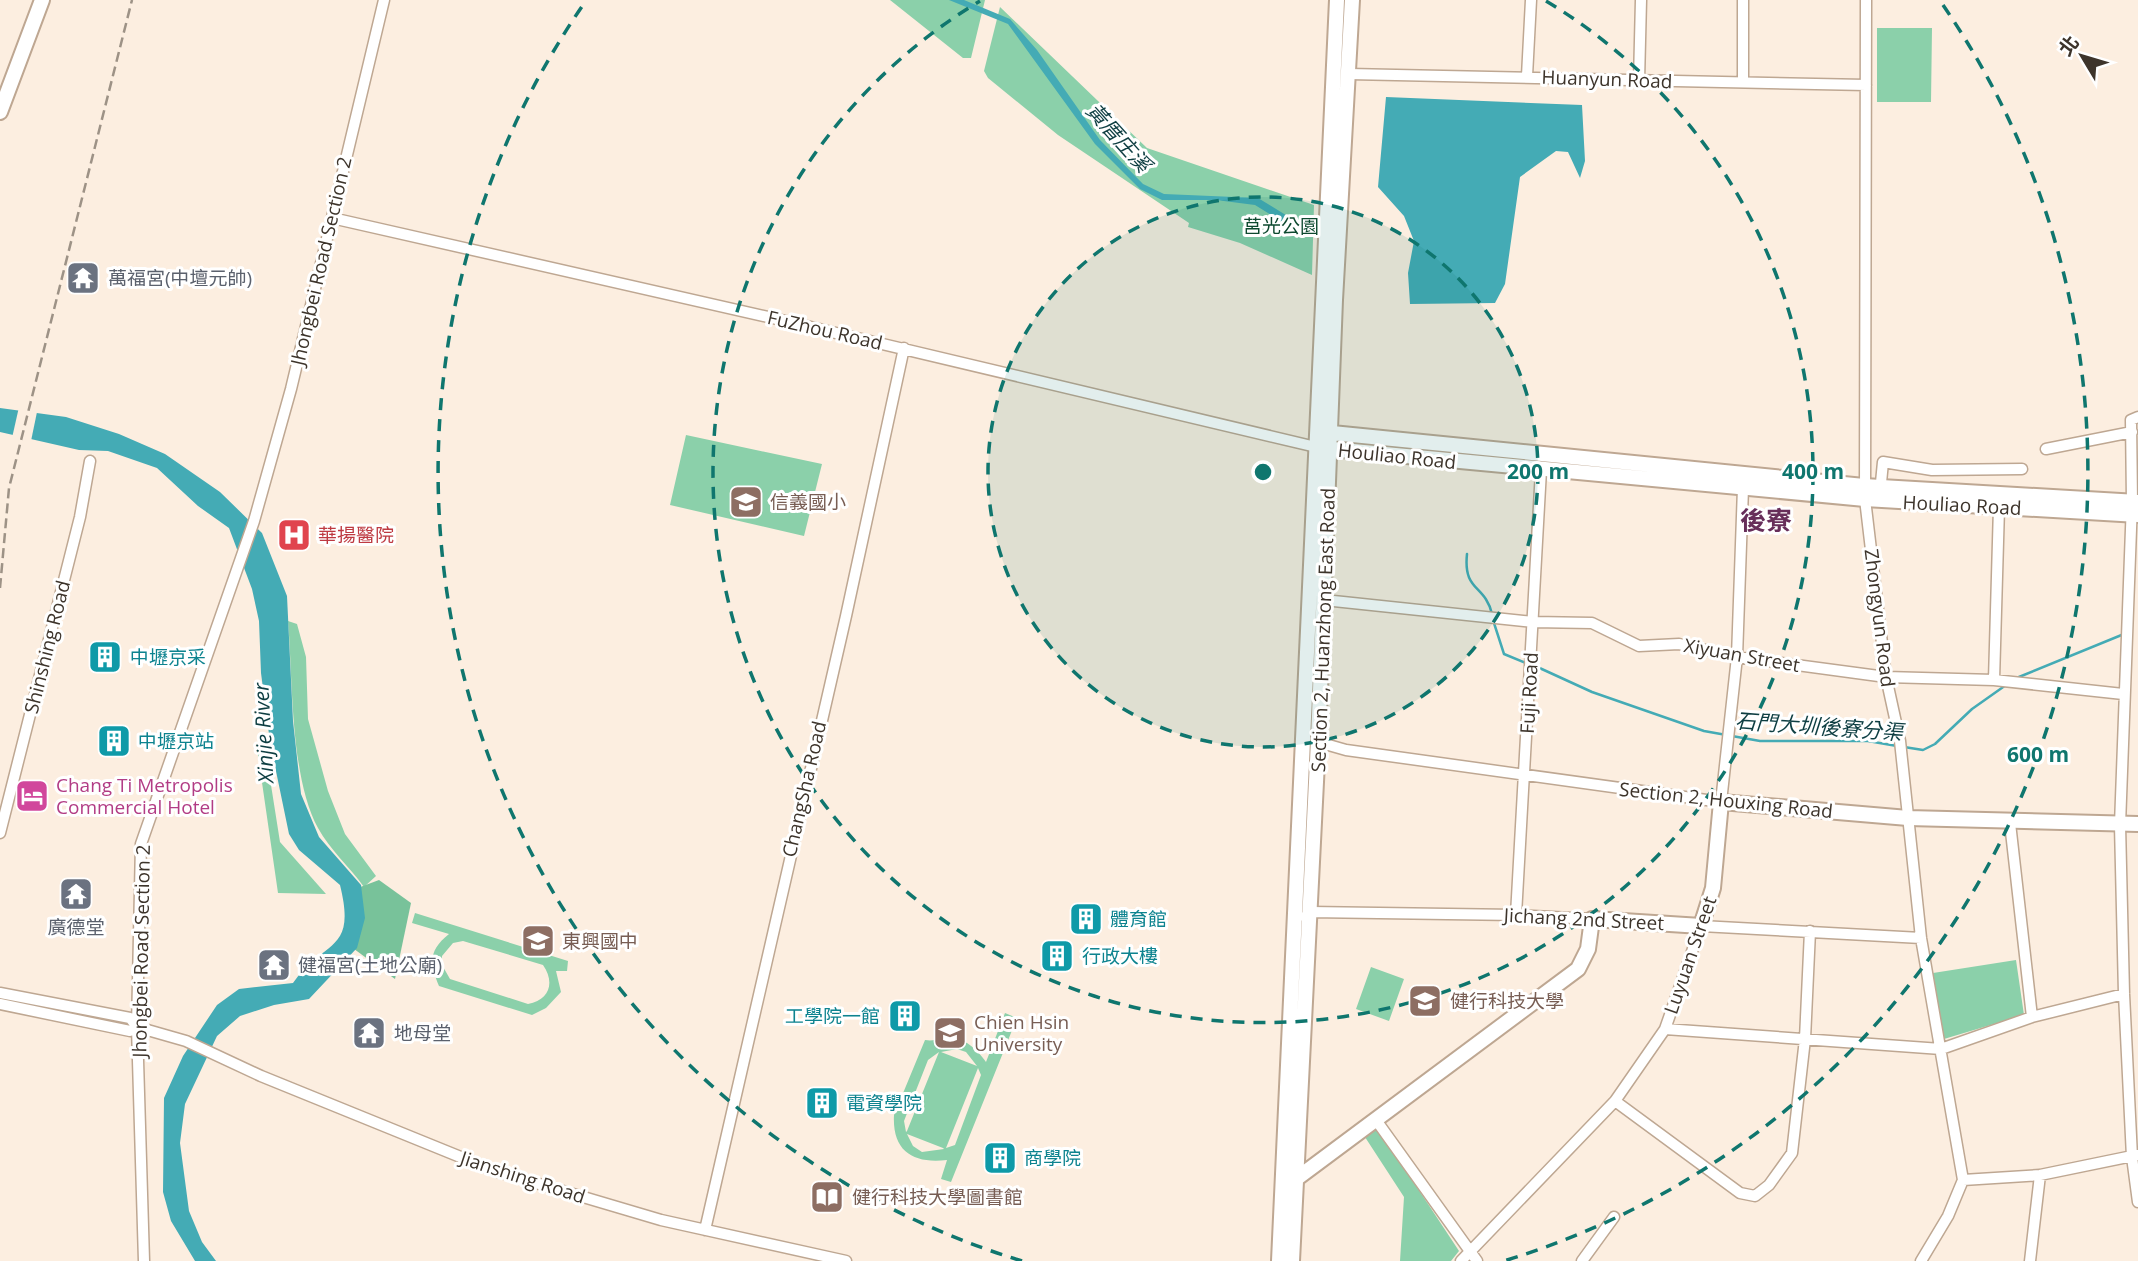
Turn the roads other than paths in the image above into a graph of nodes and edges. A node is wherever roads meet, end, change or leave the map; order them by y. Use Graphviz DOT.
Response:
graph roads {
  1 [pos="42,0"];
  2 [pos="384,0"];
  3 [pos="1337,0"];
  4 [pos="1352,0"];
  5 [pos="1531,0"];
  6 [pos="1641,0"];
  7 [pos="1743,0"];
  8 [pos="1866,0"];
  9 [pos="1349,74"];
  10 [pos="1527,76"];
  11 [pos="1639,80"];
  12 [pos="1743,81"];
  13 [pos="1866,85"];
  14 [pos="0,112"];
  15 [pos="332,218"];
  16 [pos="904,348"];
  17 [pos="2138,417"];
  18 [pos="2132,432"];
  19 [pos="1332,433"];
  20 [pos="1323,448"];
  21 [pos="2046,449"];
  22 [pos="90,461"];
  23 [pos="2022,469"];
  24 [pos="1541,470"];
  25 [pos="1743,488"];
  26 [pos="1865,492"];
  27 [pos="1880,493"];
  28 [pos="1999,507"];
  29 [pos="2135,508"];
  30 [pos="1324,600"];
  31 [pos="1533,622"];
  32 [pos="1737,657"];
  33 [pos="1886,677"];
  34 [pos="1994,680"];
  35 [pos="2123,694"];
  36 [pos="1318,742"];
  37 [pos="1524,775"];
  38 [pos="1721,802"];
  39 [pos="1908,818"];
  40 [pos="2010,823"];
  41 [pos="2138,824"];
  42 [pos="2120,825"];
  43 [pos="0,833"];
  44 [pos="1310,912"];
  45 [pos="1516,915"];
  46 [pos="1592,919"];
  47 [pos="1702,926"];
  48 [pos="1295,927"];
  49 [pos="1810,932"];
  50 [pos="1921,938"];
  51 [pos="0,993"];
  52 [pos="2123,994"];
  53 [pos="0,1004"];
  54 [pos="2032,1017"];
  55 [pos="137,1027"];
  56 [pos="1665,1029"];
  57 [pos="1805,1039"];
  58 [pos="1941,1049"];
  59 [pos="1615,1101"];
  60 [pos="1376,1120"];
  61 [pos="2135,1156"];
  62 [pos="2040,1175"];
  63 [pos="1963,1180"];
  64 [pos="1289,1184"];
  65 [pos="2138,1202"];
  66 [pos="1614,1217"];
  67 [pos="705,1230"];
  68 [pos="1469,1251"];
  69 [pos="144,1261"];
  70 [pos="846,1261"];
  71 [pos="1279,1261"];
  72 [pos="1292,1261"];
  73 [pos="1461,1261"];
  74 [pos="1477,1261"];
  75 [pos="1582,1261"];
  76 [pos="1921,1261"];
  77 [pos="2030,1261"];
  1 -- 14 [label="street"];
  2 -- 15 [label="street, Jhongbei Road Section 2"];
  3 -- 20 [label="street, Section 2, Huanzhong East Road"];
  4 -- 9 [label="street, Section 2, Huanzhong East Road"];
  5 -- 10 [label="street"];
  6 -- 11 [label="street"];
  7 -- 12 [label="street"];
  8 -- 13 [label="street, Zhongyun Road"];
  9 -- 10 [label="street, Huanyun Road"];
  9 -- 19 [label="street, Section 2, Huanzhong East Road"];
  10 -- 11 [label="street, Huanyun Road"];
  11 -- 12 [label="street, Huanyun Road"];
  12 -- 13 [label="street, Huanyun Road"];
  13 -- 26 [label="street, Zhongyun Road"];
  15 -- 16 [label="street, FuZhou Road"];
  15 -- 55 [label="street, Jhongbei Road Section 2"];
  16 -- 20 [label="street, FuZhou Road"];
  16 -- 67 [label="street, ChangSha Road"];
  17 -- 18 [label="street"];
  18 -- 21 [label="street"];
  18 -- 29 [label="street"];
  19 -- 20 [label="street, Section 2, Huanzhong East Road"];
  19 -- 26 [label="street, Houliao Road"];
  20 -- 24 [label="street, Houliao Road"];
  20 -- 30 [label="street, Section 2, Huanzhong East Road"];
  20 -- 48 [label="street, Section 2, Huanzhong East Road"];
  22 -- 43 [label="street, Shinshing Road"];
  23 -- 27 [label="street"];
  24 -- 25 [label="street, Houliao Road"];
  24 -- 31 [label="street, Fuji Road"];
  25 -- 26 [label="street, Houliao Road"];
  25 -- 32 [label="street, Luyuan Street"];
  26 -- 27 [label="street, Houliao Road"];
  26 -- 33 [label="street, Zhongyun Road"];
  27 -- 28 [label="street, Houliao Road"];
  27 -- 29 [label="street, Houliao Road"];
  28 -- 29 [label="street, Houliao Road"];
  28 -- 34 [label="street"];
  29 -- 35 [label="street"];
  30 -- 31 [label="street, Xiyuan Street"];
  30 -- 36 [label="street, Section 2, Huanzhong East Road"];
  31 -- 32 [label="street, Xiyuan Street"];
  31 -- 37 [label="street, Fuji Road"];
  32 -- 33 [label="street, Xiyuan Street"];
  32 -- 38 [label="street, Luyuan Street"];
  33 -- 34 [label="street, Xiyuan Street"];
  33 -- 39 [label="street, Zhongyun Road"];
  34 -- 35 [label="street, Xiyuan Street"];
  35 -- 42 [label="street"];
  36 -- 37 [label="street, Section 2, Houxing Road"];
  36 -- 44 [label="street, Section 2, Huanzhong East Road"];
  37 -- 38 [label="street, Section 2, Houxing Road"];
  37 -- 45 [label="street, Fuji Road"];
  38 -- 39 [label="street, Section 2, Houxing Road"];
  38 -- 47 [label="street, Luyuan Street"];
  39 -- 40 [label="street, Section 2, Houxing Road"];
  39 -- 50 [label="street, Zhongyun Road"];
  40 -- 42 [label="street, Section 2, Houxing Road"];
  40 -- 54 [label="street"];
  41 -- 42 [label="street, Section 2, Houxing Road"];
  42 -- 52 [label="street"];
  44 -- 45 [label="street, Jichang 2nd Street"];
  44 -- 48 [label="street"];
  44 -- 64 [label="street, Section 2, Huanzhong East Road"];
  45 -- 46 [label="street, Jichang 2nd Street"];
  46 -- 47 [label="street, Jichang 2nd Street"];
  46 -- 60 [label="street"];
  47 -- 49 [label="street, Jichang 2nd Street"];
  47 -- 56 [label="street, Luyuan Street"];
  48 -- 64 [label="street, Section 2, Huanzhong East Road"];
  49 -- 50 [label="street, Jichang 2nd Street"];
  49 -- 57 [label="street"];
  50 -- 58 [label="street, Zhongyun Road"];
  51 -- 55 [label="street"];
  52 -- 54 [label="street"];
  52 -- 61 [label="street"];
  53 -- 55 [label="street"];
  54 -- 58 [label="street"];
  55 -- 67 [label="street, Jianshing Road"];
  55 -- 69 [label="street, Jhongbei Road Section 2"];
  56 -- 57 [label="street"];
  56 -- 59 [label="street, Luyuan Street"];
  57 -- 58 [label="street"];
  57 -- 59 [label="street"];
  58 -- 63 [label="street, Zhongyun Road"];
  59 -- 68 [label="street, Luyuan Street"];
  60 -- 64 [label="street"];
  60 -- 68 [label="street"];
  61 -- 62 [label="street"];
  61 -- 65 [label="street"];
  62 -- 63 [label="street"];
  62 -- 77 [label="street"];
  63 -- 76 [label="street"];
  64 -- 71 [label="street, Section 2, Huanzhong East Road"];
  64 -- 72 [label="street, Section 2, Huanzhong East Road"];
  66 -- 75 [label="street"];
  67 -- 70 [label="street, Jianshing Road"];
  68 -- 73 [label="street, Luyuan Street"];
  68 -- 74 [label="street"];
}
